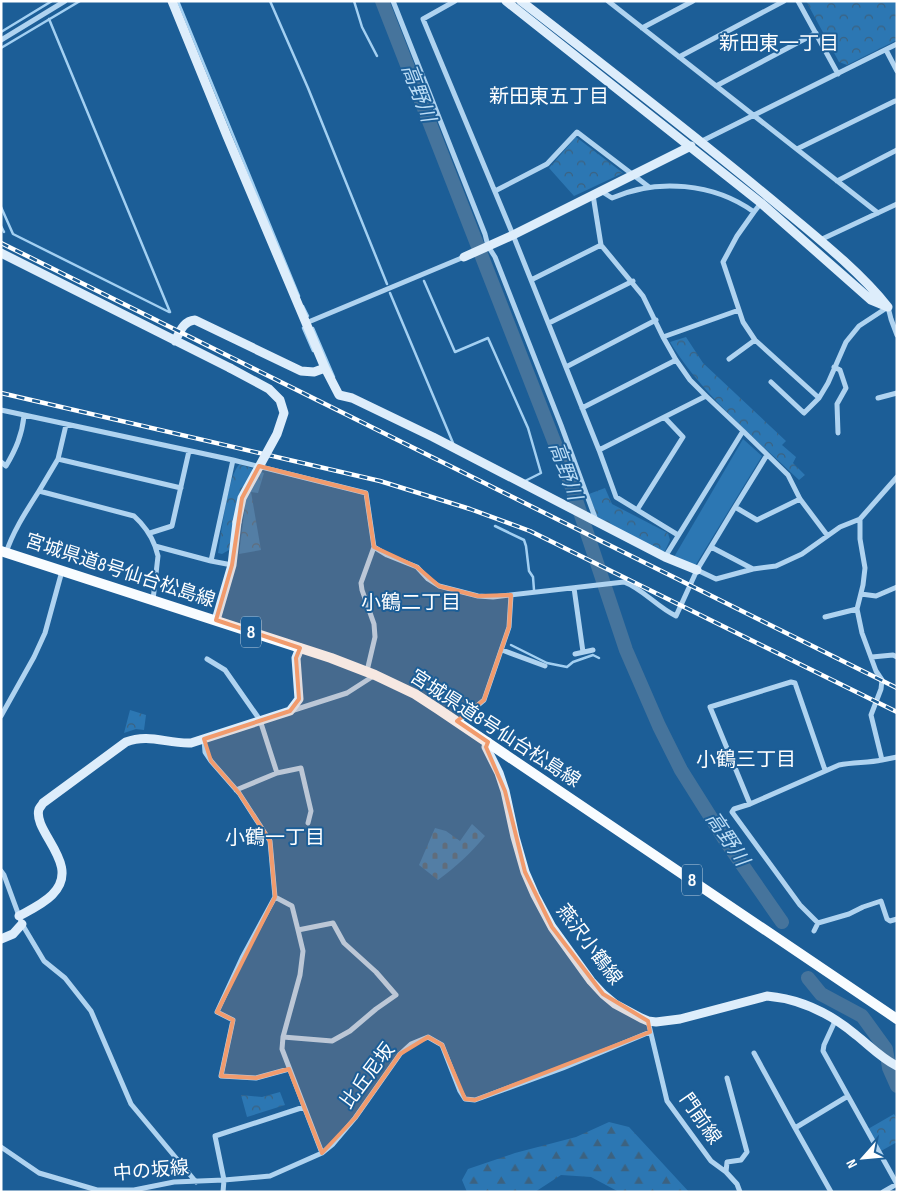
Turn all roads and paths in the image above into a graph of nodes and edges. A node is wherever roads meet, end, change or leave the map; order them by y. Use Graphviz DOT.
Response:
graph roads {
  1 [pos="65,1"];
  2 [pos="172,1"];
  3 [pos="392,1"];
  4 [pos="455,1"];
  5 [pos="506,1"];
  6 [pos="521,1"];
  7 [pos="608,1"];
  8 [pos="693,1"];
  9 [pos="784,1"];
  10 [pos="798,1"];
  11 [pos="642,28"];
  12 [pos="816,34"];
  13 [pos="1,40"];
  14 [pos="897,44"];
  15 [pos="886,50"];
  16 [pos="679,57"];
  17 [pos="897,71"];
  18 [pos="838,74"];
  19 [pos="716,86"];
  20 [pos="897,101"];
  21 [pos="754,116"];
  22 [pos="702,141"];
  23 [pos="691,146"];
  24 [pos="797,150"];
  25 [pos="897,150"];
  26 [pos="634,175"];
  27 [pos="837,181"];
  28 [pos="649,187"];
  29 [pos="495,190"];
  30 [pos="597,193"];
  31 [pos="761,202"];
  32 [pos="897,204"];
  33 [pos="754,212"];
  34 [pos="878,213"];
  35 [pos="513,235"];
  36 [pos="820,240"];
  37 [pos="601,245"];
  38 [pos="487,247"];
  39 [pos="1,253"];
  40 [pos="465,257"];
  41 [pos="531,280"];
  42 [pos="633,281"];
  43 [pos="893,305"];
  44 [pos="740,310"];
  45 [pos="656,320"];
  46 [pos="306,322"];
  47 [pos="548,323"];
  48 [pos="897,335"];
  49 [pos="663,337"];
  50 [pos="755,340"];
  51 [pos="175,341"];
  52 [pos="729,359"];
  53 [pos="676,360"];
  54 [pos="566,366"];
  55 [pos="834,367"];
  56 [pos="325,368"];
  57 [pos="771,382"];
  58 [pos="897,393"];
  59 [pos="706,396"];
  60 [pos="819,398"];
  61 [pos="878,398"];
  62 [pos="582,408"];
  63 [pos="1,410"];
  64 [pos="24,416"];
  65 [pos="665,418"];
  66 [pos="66,425"];
  67 [pos="743,431"];
  68 [pos="838,433"];
  69 [pos="599,450"];
  70 [pos="189,451"];
  71 [pos="767,455"];
  72 [pos="58,459"];
  73 [pos="233,460"];
  74 [pos="1,462"];
  75 [pos="897,478"];
  76 [pos="181,488"];
  77 [pos="39,491"];
  78 [pos="800,499"];
  79 [pos="735,507"];
  80 [pos="636,510"];
  81 [pos="860,519"];
  82 [pos="595,522"];
  83 [pos="150,533"];
  84 [pos="678,535"];
  85 [pos="827,535"];
  86 [pos="155,546"];
  87 [pos="374,547"];
  88 [pos="711,547"];
  89 [pos="4,552"];
  90 [pos="665,557"];
  91 [pos="211,561"];
  92 [pos="232,565"];
  93 [pos="753,569"];
  94 [pos="697,570"];
  95 [pos="62,571"];
  96 [pos="897,587"];
  97 [pos="574,588"];
  98 [pos="861,594"];
  99 [pos="511,595"];
  100 [pos="153,600"];
  101 [pos="857,609"];
  102 [pos="825,617"];
  103 [pos="216,620"];
  104 [pos="300,648"];
  105 [pos="502,650"];
  106 [pos="593,650"];
  107 [pos="583,652"];
  108 [pos="575,654"];
  109 [pos="872,657"];
  110 [pos="897,657"];
  111 [pos="207,659"];
  112 [pos="545,666"];
  113 [pos="371,673"];
  114 [pos="290,711"];
  115 [pos="1,716"];
  116 [pos="260,720"];
  117 [pos="458,722"];
  118 [pos="204,739"];
  119 [pos="488,742"];
  120 [pos="897,757"];
  121 [pos="882,760"];
  122 [pos="825,770"];
  123 [pos="278,773"];
  124 [pos="236,790"];
  125 [pos="750,804"];
  126 [pos="308,823"];
  127 [pos="1,871"];
  128 [pos="3,878"];
  129 [pos="275,897"];
  130 [pos="897,919"];
  131 [pos="21,920"];
  132 [pos="818,922"];
  133 [pos="298,930"];
  134 [pos="814,931"];
  135 [pos="1,939"];
  136 [pos="836,1019"];
  137 [pos="897,1019"];
  138 [pos="648,1021"];
  139 [pos="650,1032"];
  140 [pos="283,1037"];
  141 [pos="754,1054"];
  142 [pos="894,1065"];
  143 [pos="289,1069"];
  144 [pos="727,1078"];
  145 [pos="848,1096"];
  146 [pos="304,1107"];
  147 [pos="796,1128"];
  148 [pos="1,1147"];
  149 [pos="322,1153"];
  150 [pos="726,1172"];
  151 [pos="224,1180"];
  152 [pos="196,1182"];
  153 [pos="223,1192"];
  154 [pos="740,1192"];
  155 [pos="831,1192"];
  156 [pos="884,1192"];
  1 -- 13 [label="street"];
  2 -- 46 [label="street"];
  3 -- 38 [label="street"];
  4 -- 29 [label="street"];
  5 -- 23 [label="street"];
  6 -- 22 [label="street"];
  7 -- 11 [label="street"];
  8 -- 11 [label="street"];
  9 -- 16 [label="street"];
  10 -- 12 [label="street"];
  11 -- 16 [label="street"];
  12 -- 18 [label="street"];
  12 -- 19 [label="street"];
  14 -- 15 [label="street"];
  15 -- 17 [label="street"];
  15 -- 18 [label="street"];
  16 -- 19 [label="street"];
  18 -- 21 [label="street"];
  19 -- 21 [label="street"];
  20 -- 24 [label="street"];
  21 -- 22 [label="street"];
  21 -- 24 [label="street"];
  22 -- 36 [label="street"];
  23 -- 26 [label="street"];
  23 -- 31 [label="street"];
  24 -- 27 [label="street"];
  25 -- 27 [label="street"];
  26 -- 28 [label="street"];
  26 -- 29 [label="street"];
  26 -- 30 [label="street"];
  27 -- 34 [label="street"];
  28 -- 30 [label="street"];
  28 -- 33 [label="street"];
  29 -- 35 [label="street"];
  30 -- 35 [label="street"];
  30 -- 37 [label="street"];
  31 -- 33 [label="street"];
  31 -- 43 [label="street"];
  32 -- 34 [label="street"];
  33 -- 44 [label="street"];
  34 -- 36 [label="street"];
  35 -- 38 [label="street"];
  35 -- 41 [label="street"];
  36 -- 43 [label="street"];
  37 -- 41 [label="street"];
  37 -- 42 [label="street"];
  38 -- 40 [label="street"];
  38 -- 82 [label="street"];
  39 -- 51 [label="street"];
  40 -- 46 [label="street"];
  41 -- 47 [label="street"];
  42 -- 45 [label="street"];
  42 -- 47 [label="street"];
  43 -- 48 [label="street"];
  43 -- 55 [label="street"];
  44 -- 49 [label="street"];
  44 -- 50 [label="street"];
  45 -- 49 [label="street"];
  45 -- 54 [label="street"];
  46 -- 56 [label="street"];
  47 -- 54 [label="street"];
  49 -- 53 [label="street"];
  50 -- 52 [label="street"];
  50 -- 60 [label="street"];
  51 -- 56 [label="street"];
  51 -- 92 [label="street, bridge"];
  53 -- 59 [label="street"];
  53 -- 62 [label="street"];
  54 -- 62 [label="street"];
  55 -- 60 [label="street"];
  55 -- 68 [label="street"];
  56 -- 82 [label="street"];
  57 -- 60 [label="street"];
  58 -- 61 [label="street"];
  59 -- 65 [label="street"];
  59 -- 67 [label="street"];
  62 -- 69 [label="street"];
  63 -- 64 [label="street"];
  64 -- 66 [label="street"];
  64 -- 74 [label="street"];
  65 -- 69 [label="street"];
  65 -- 80 [label="street"];
  66 -- 70 [label="street"];
  66 -- 72 [label="street"];
  67 -- 71 [label="street"];
  67 -- 84 [label="street"];
  69 -- 80 [label="street"];
  70 -- 73 [label="street"];
  70 -- 76 [label="street"];
  71 -- 78 [label="street"];
  71 -- 79 [label="street"];
  72 -- 76 [label="street"];
  72 -- 77 [label="street"];
  73 -- 87 [label="street"];
  73 -- 91 [label="street"];
  75 -- 81 [label="street"];
  76 -- 83 [label="street"];
  77 -- 83 [label="street"];
  77 -- 89 [label="street"];
  78 -- 79 [label="street"];
  78 -- 85 [label="street"];
  79 -- 88 [label="street"];
  80 -- 84 [label="street"];
  81 -- 85 [label="street"];
  81 -- 98 [label="street"];
  82 -- 90 [label="street"];
  83 -- 86 [label="street"];
  84 -- 90 [label="street"];
  85 -- 93 [label="street"];
  86 -- 91 [label="street"];
  86 -- 100 [label="street"];
  87 -- 99 [label="street"];
  87 -- 113 [label="street"];
  88 -- 93 [label="street"];
  88 -- 94 [label="street"];
  89 -- 95 [label="main road, 宮城県道8号仙台松島線 / 8"];
  90 -- 94 [label="street"];
  91 -- 92 [label="street"];
  92 -- 103 [label="street"];
  93 -- 94 [label="street"];
  94 -- 97 [label="street"];
  95 -- 100 [label="main road, 宮城県道8号仙台松島線 / 8"];
  95 -- 115 [label="street"];
  96 -- 98 [label="street"];
  97 -- 99 [label="street"];
  97 -- 107 [label="street"];
  98 -- 101 [label="street"];
  99 -- 105 [label="street"];
  100 -- 103 [label="main road, 宮城県道8号仙台松島線 / 8"];
  101 -- 102 [label="street"];
  101 -- 109 [label="street"];
  103 -- 104 [label="main road, 宮城県道8号仙台松島線 / 8"];
  104 -- 113 [label="main road, 宮城県道8号仙台松島線 / 8"];
  104 -- 114 [label="street"];
  105 -- 112 [label="street"];
  105 -- 117 [label="street"];
  106 -- 107 [label="street"];
  107 -- 108 [label="street"];
  109 -- 110 [label="street"];
  109 -- 121 [label="street"];
  111 -- 116 [label="street"];
  113 -- 114 [label="street"];
  113 -- 117 [label="main road, 宮城県道8号仙台松島線 / 8"];
  114 -- 116 [label="street"];
  116 -- 118 [label="street"];
  116 -- 123 [label="street"];
  117 -- 119 [label="main road, 宮城県道8号仙台松島線 / 8"];
  118 -- 124 [label="street"];
  118 -- 131 [label="street"];
  119 -- 137 [label="main road, 宮城県道8号仙台松島線 / 8"];
  119 -- 138 [label="street, 燕沢小鶴線"];
  120 -- 121 [label="street"];
  121 -- 122 [label="street"];
  122 -- 125 [label="street"];
  122 -- 125 [label="street"];
  123 -- 124 [label="street"];
  123 -- 126 [label="street"];
  124 -- 129 [label="street"];
  125 -- 132 [label="street"];
  127 -- 128 [label="street"];
  128 -- 131 [label="street"];
  129 -- 133 [label="street"];
  129 -- 143 [label="street"];
  130 -- 132 [label="street"];
  131 -- 135 [label="street"];
  131 -- 152 [label="street"];
  132 -- 134 [label="street"];
  133 -- 140 [label="street"];
  133 -- 140 [label="street"];
  136 -- 138 [label="street, 燕沢小鶴線"];
  136 -- 142 [label="street, 燕沢小鶴線"];
  136 -- 145 [label="street"];
  138 -- 139 [label="street, 門前線"];
  139 -- 149 [label="street, 比丘尼坂"];
  139 -- 150 [label="street, 門前線"];
  140 -- 143 [label="street"];
  141 -- 147 [label="street"];
  143 -- 146 [label="street"];
  144 -- 150 [label="street"];
  145 -- 147 [label="street"];
  145 -- 156 [label="street"];
  146 -- 149 [label="street"];
  146 -- 151 [label="street"];
  147 -- 155 [label="street"];
  148 -- 152 [label="street, 中の坂線"];
  149 -- 151 [label="street, 比丘尼坂"];
  150 -- 154 [label="street, 門前線"];
  151 -- 152 [label="street, 中の坂線"];
  151 -- 153 [label="street"];
}
